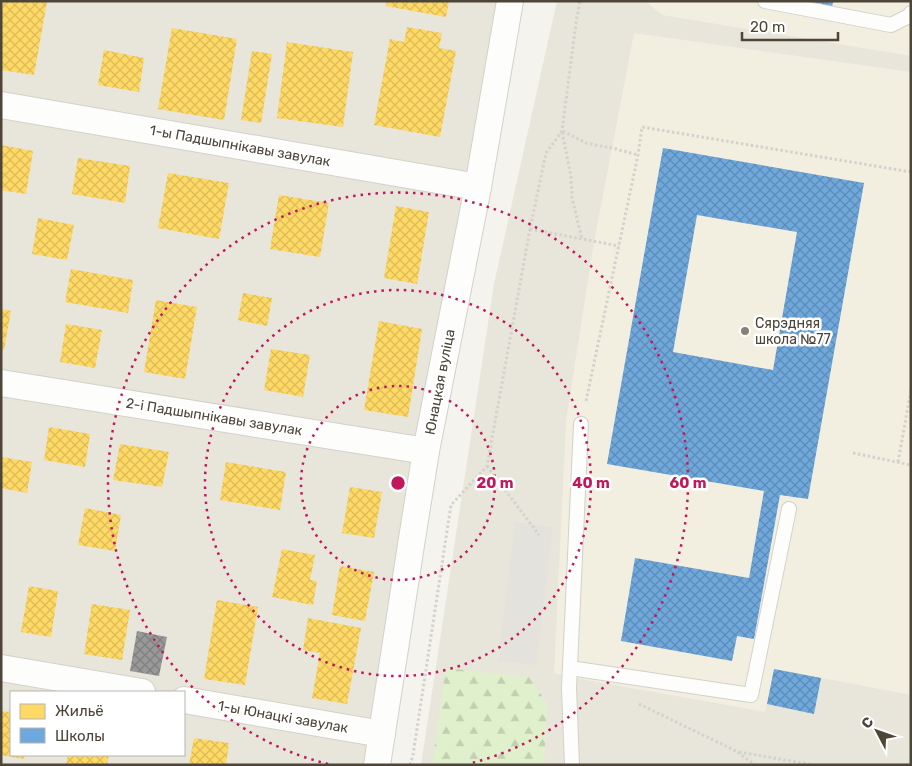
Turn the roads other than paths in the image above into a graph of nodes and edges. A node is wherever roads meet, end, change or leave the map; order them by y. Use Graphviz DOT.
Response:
graph roads {
  1 [pos="510,1"];
  2 [pos="765,1"];
  3 [pos="911,13"];
  4 [pos="1,105"];
  5 [pos="478,186"];
  6 [pos="1,383"];
  7 [pos="581,424"];
  8 [pos="426,451"];
  9 [pos="789,509"];
  10 [pos="1,668"];
  11 [pos="570,668"];
  12 [pos="136,691"];
  13 [pos="185,700"];
  14 [pos="382,734"];
  15 [pos="377,765"];
  16 [pos="572,765"];
  1 -- 5 [label="street, Юнацкая вуліца"];
  2 -- 3 [label="lane"];
  4 -- 5 [label="street, 1-ы Падшыпнікавы завулак"];
  5 -- 8 [label="street, Юнацкая вуліца"];
  6 -- 8 [label="street, 2-і Падшыпнікавы завулак"];
  7 -- 11 [label="lane"];
  8 -- 14 [label="street, Юнацкая вуліца"];
  9 -- 11 [label="lane"];
  10 -- 12 [label="street"];
  11 -- 16 [label="lane"];
  13 -- 14 [label="street, 1-ы Юнацкі завулак"];
  14 -- 15 [label="street, Юнацкая вуліца"];
}
